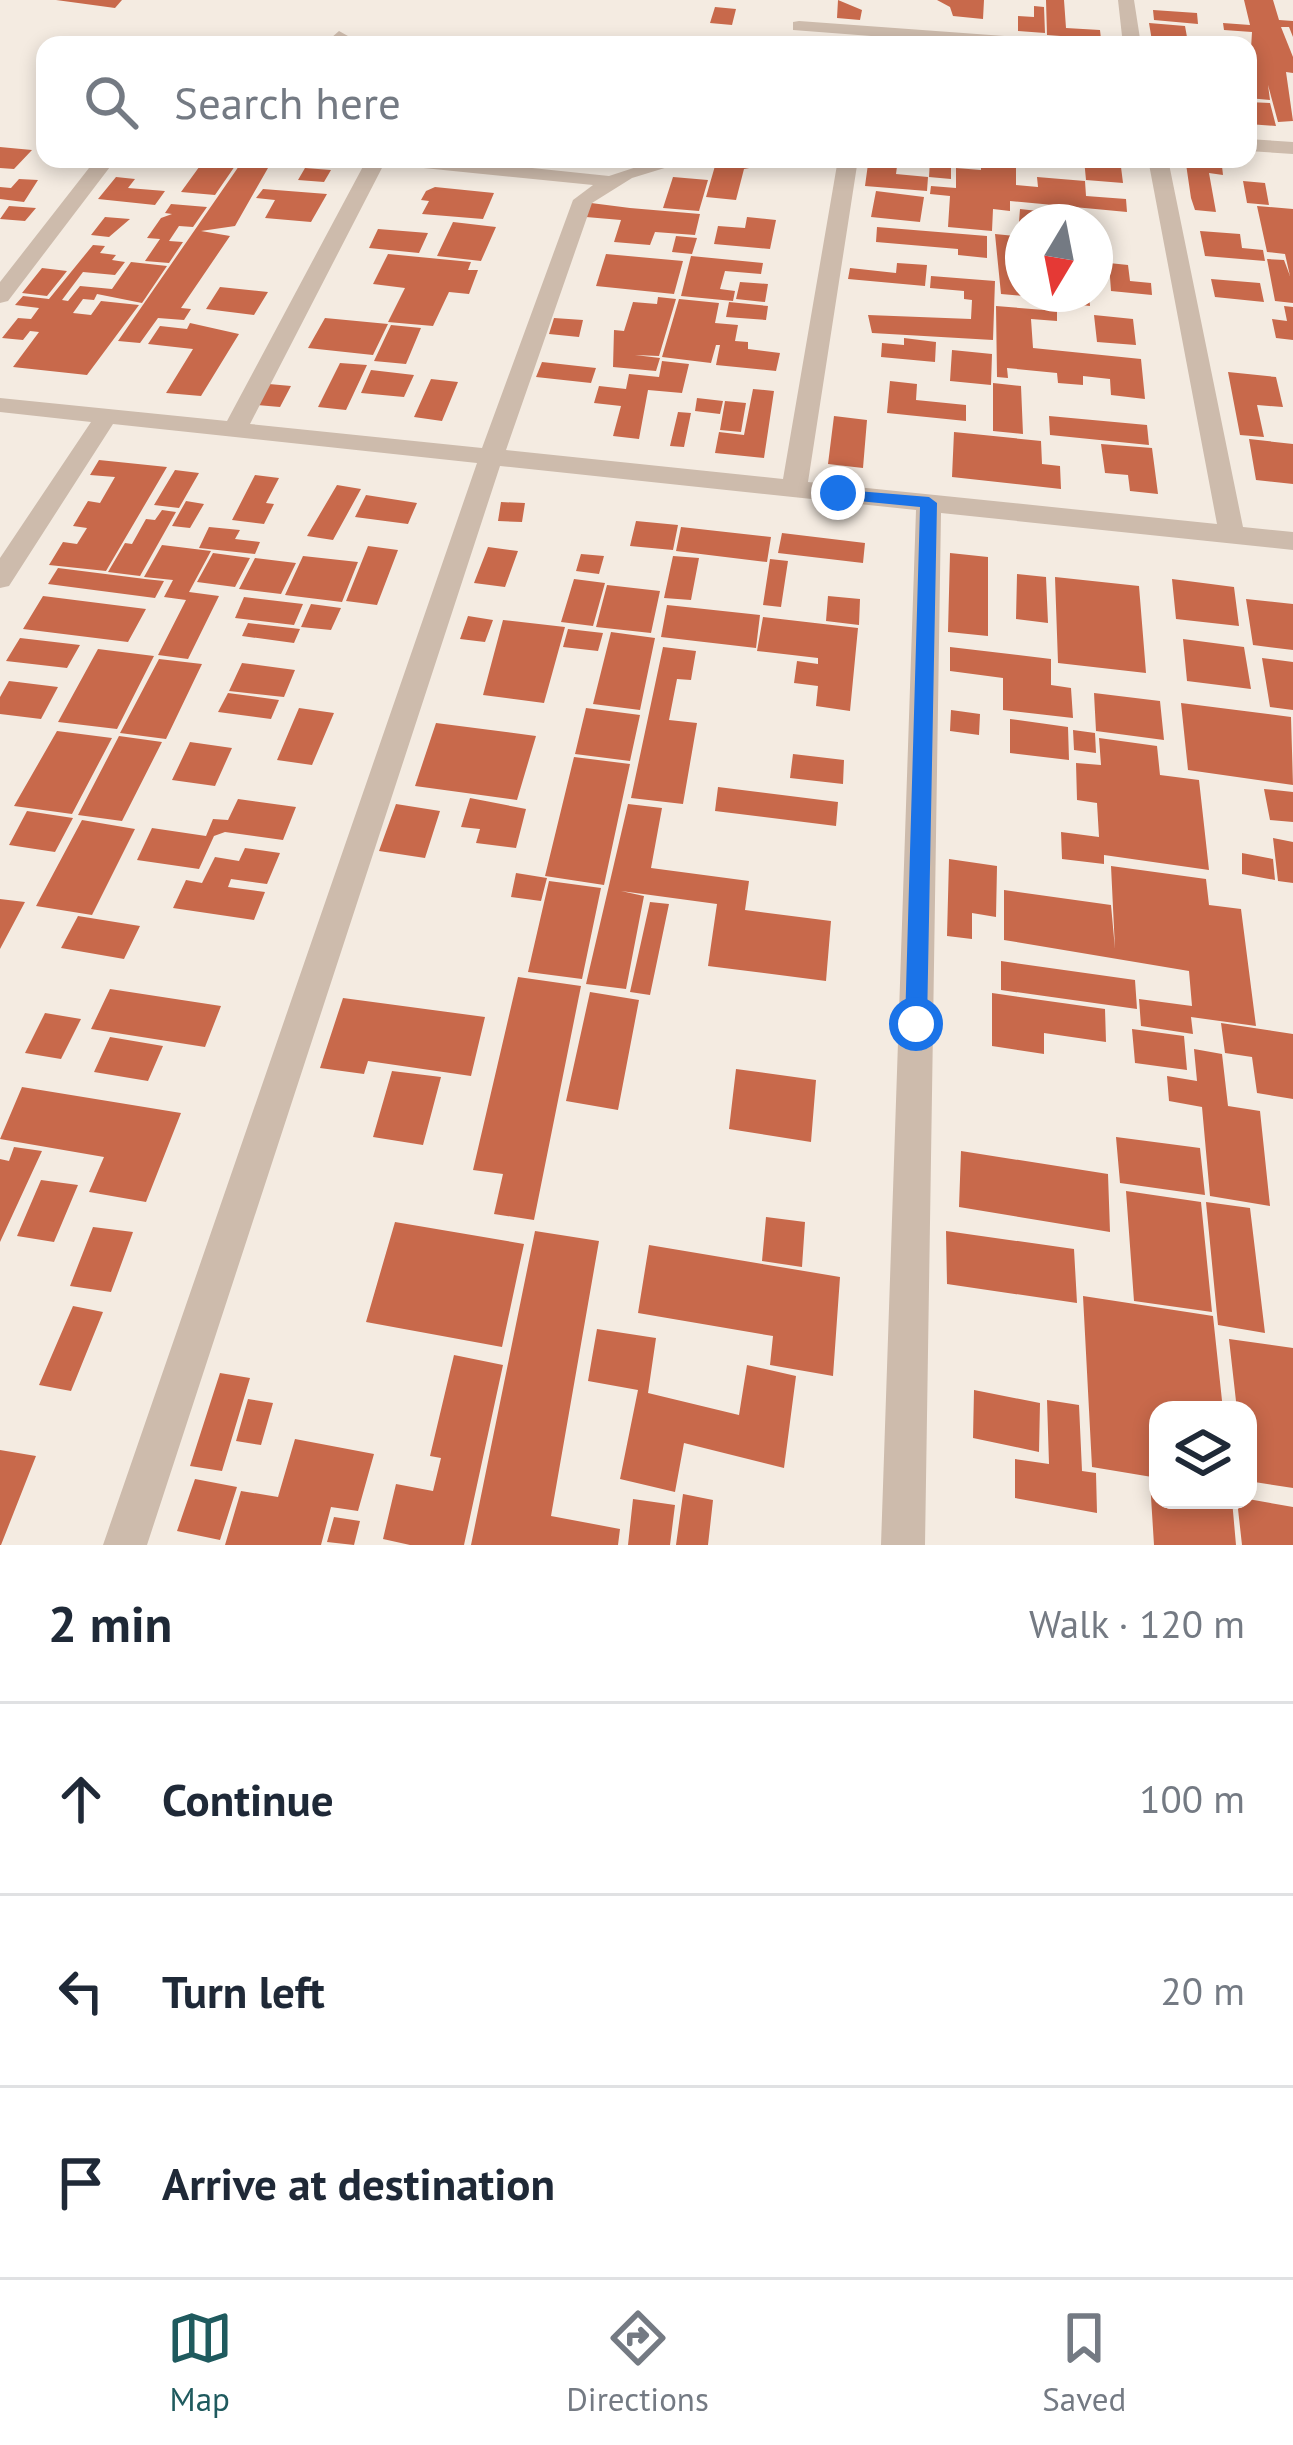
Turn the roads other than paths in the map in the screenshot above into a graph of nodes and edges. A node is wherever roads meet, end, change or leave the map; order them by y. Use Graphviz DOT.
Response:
graph roads {
  1 [pos="1126,0"];
  2 [pos="799,26"];
  3 [pos="935,36"];
  4 [pos="1131,36"];
  5 [pos="1257,146"];
  6 [pos="1293,148"];
  7 [pos="99,168"];
  8 [pos="371,168"];
  9 [pos="478,168"];
  10 [pos="652,168"];
  11 [pos="847,168"];
  12 [pos="1160,168"];
  13 [pos="607,181"];
  14 [pos="0,296"];
  15 [pos="0,405"];
  16 [pos="107,416"];
  17 [pos="236,427"];
  18 [pos="491,457"];
  19 [pos="794,488"];
  20 [pos="929,503"];
  21 [pos="1232,535"];
  22 [pos="1293,541"];
  23 [pos="0,579"];
  24 [pos="125,1545"];
  25 [pos="903,1545"];
  1 -- 4 [label="street"];
  2 -- 3 [label="street"];
  5 -- 6 [label="street"];
  7 -- 14 [label="street"];
  8 -- 17 [label="street"];
  9 -- 13 [label="street"];
  10 -- 13 [label="street"];
  11 -- 19 [label="street"];
  12 -- 21 [label="street"];
  13 -- 18 [label="street"];
  15 -- 16 [label="street"];
  16 -- 17 [label="street"];
  16 -- 23 [label="street"];
  17 -- 18 [label="street"];
  18 -- 19 [label="street"];
  18 -- 24 [label="street"];
  19 -- 20 [label="street"];
  20 -- 21 [label="street"];
  20 -- 25 [label="street"];
  21 -- 22 [label="street"];
}
